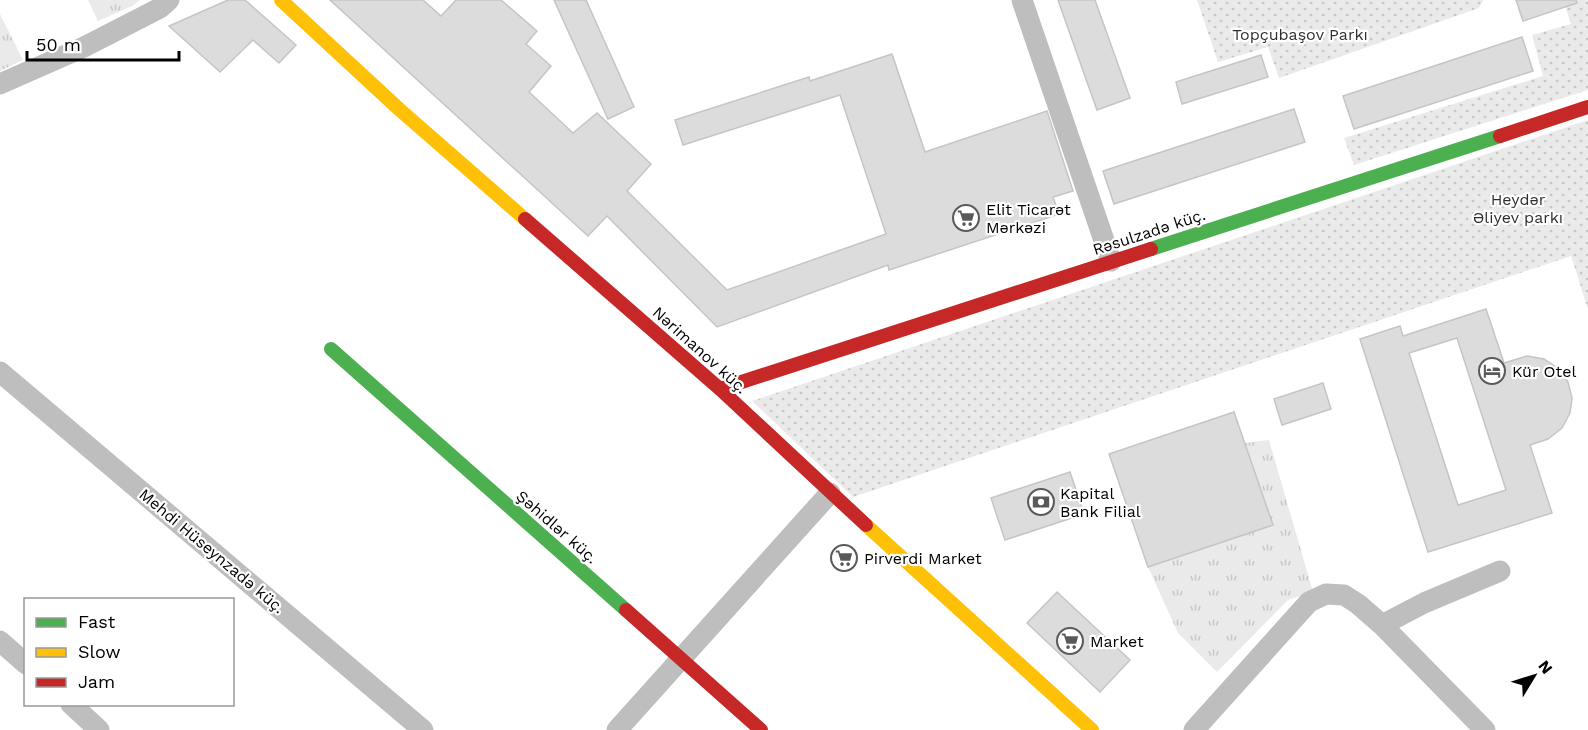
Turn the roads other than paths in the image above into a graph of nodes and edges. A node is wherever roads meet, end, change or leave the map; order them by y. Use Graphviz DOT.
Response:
graph roads {
  1 [pos="169,0"];
  2 [pos="281,0"];
  3 [pos="1022,0"];
  4 [pos="0,84"];
  5 [pos="1588,107"];
  6 [pos="1111,261"];
  7 [pos="331,349"];
  8 [pos="0,372"];
  9 [pos="720,389"];
  10 [pos="830,493"];
  11 [pos="1500,571"];
  12 [pos="1382,624"];
  13 [pos="0,641"];
  14 [pos="681,659"];
  15 [pos="24,662"];
  16 [pos="72,706"];
  17 [pos="99,730"];
  18 [pos="423,730"];
  19 [pos="617,730"];
  20 [pos="761,730"];
  21 [pos="1092,730"];
  22 [pos="1194,730"];
  23 [pos="1485,730"];
  1 -- 4 [label="street"];
  2 -- 9 [label="main road, Nərimanov küç."];
  3 -- 6 [label="street"];
  5 -- 6 [label="main road, Rəsulzadə küç."];
  6 -- 9 [label="main road, Rəsulzadə küç."];
  7 -- 14 [label="main road, Şəhidlər küç."];
  8 -- 18 [label="street, Mehdi Hüseynzadə küç."];
  9 -- 10 [label="main road, Nərimanov küç."];
  10 -- 14 [label="street"];
  10 -- 21 [label="main road, Nərimanov küç."];
  11 -- 12 [label="street"];
  12 -- 22 [label="street"];
  12 -- 23 [label="street"];
  13 -- 15 [label="street"];
  14 -- 19 [label="street"];
  14 -- 20 [label="main road, Şəhidlər küç."];
  16 -- 17 [label="street"];
}
